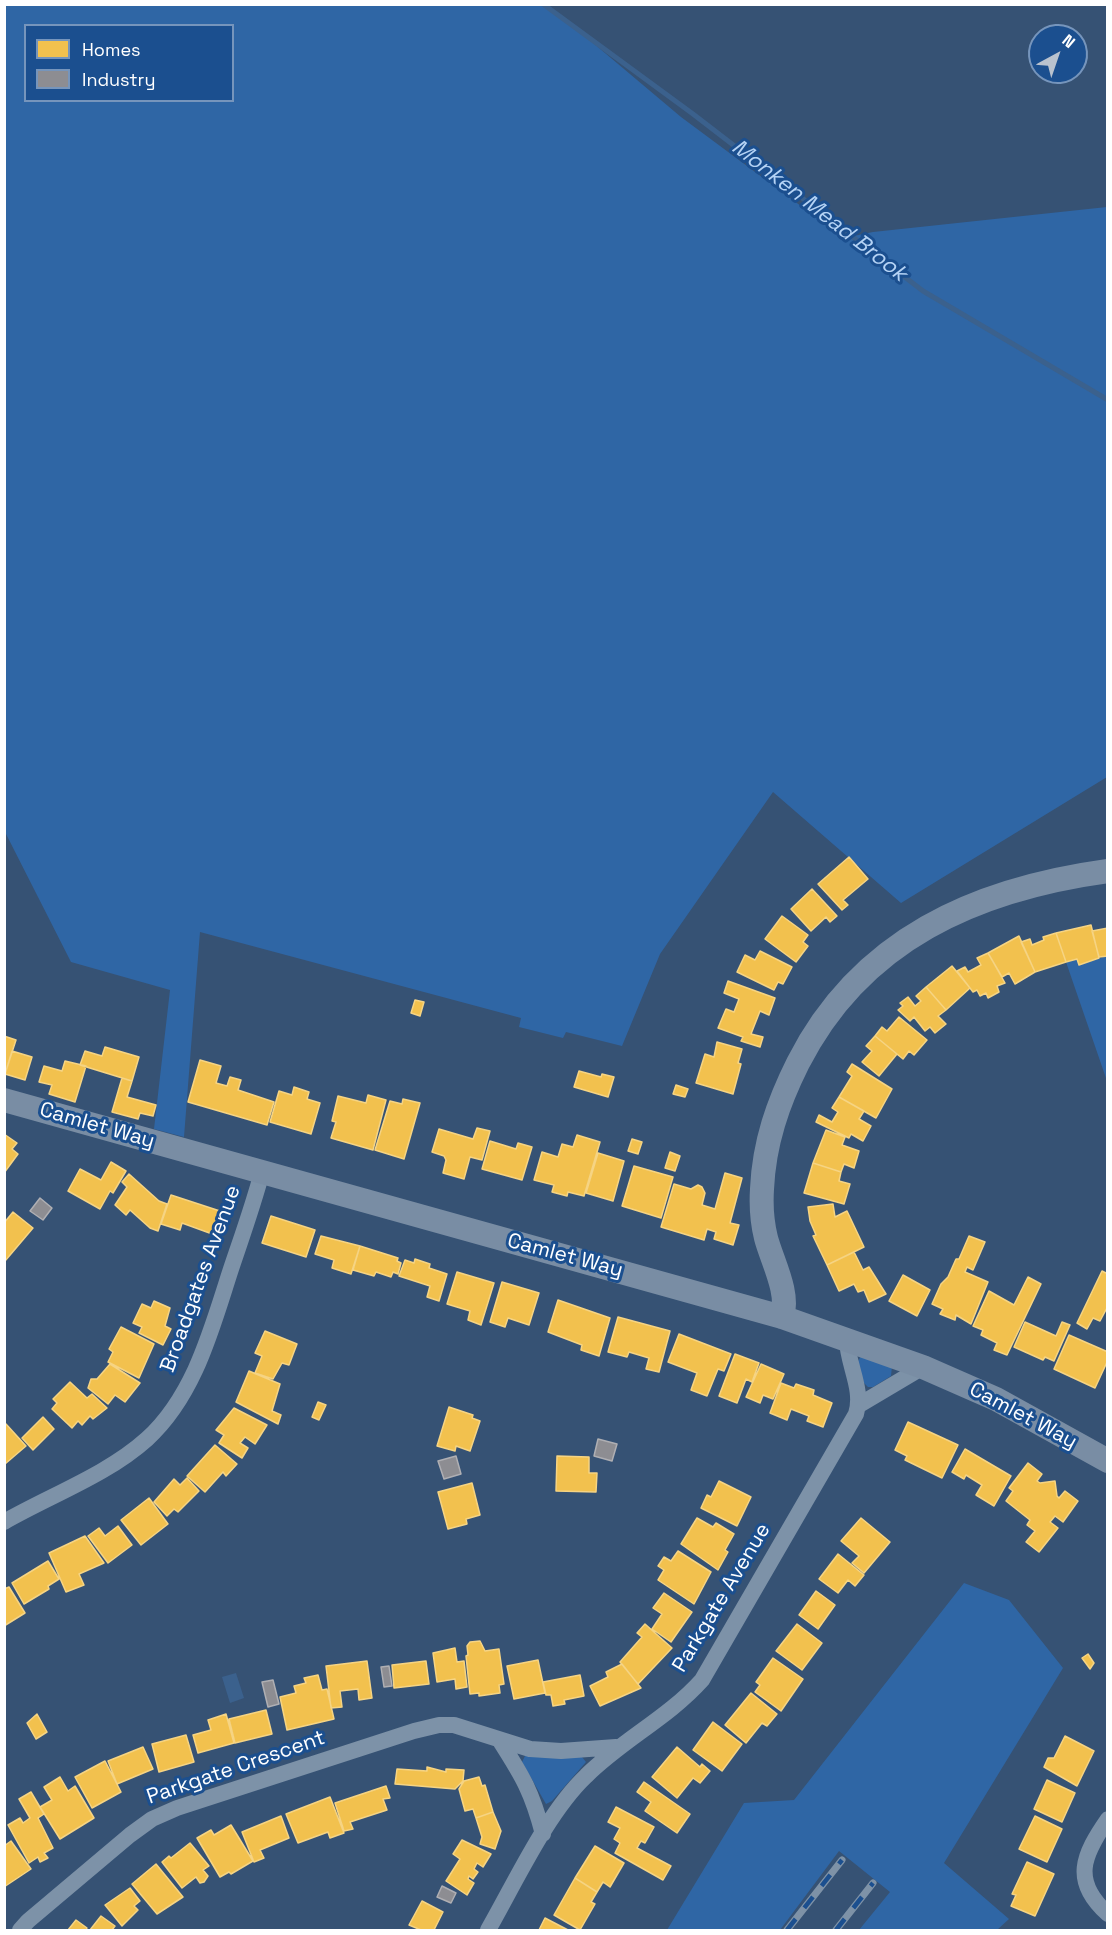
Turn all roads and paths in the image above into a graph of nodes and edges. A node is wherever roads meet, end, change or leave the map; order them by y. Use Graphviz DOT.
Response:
graph roads {
  1 [pos="1107,871"];
  2 [pos="4,1100"];
  3 [pos="262,1172"];
  4 [pos="782,1317"];
  5 [pos="847,1339"];
  6 [pos="923,1367"];
  7 [pos="859,1405"];
  8 [pos="1107,1461"];
  9 [pos="4,1522"];
  10 [pos="500,1741"];
  11 [pos="616,1747"];
  12 [pos="1107,1819"];
  13 [pos="543,1834"];
  14 [pos="1107,1914"];
  15 [pos="20,1930"];
  16 [pos="488,1930"];
  1 -- 4 [label="street"];
  2 -- 3 [label="street, Camlet Way"];
  3 -- 4 [label="street, Camlet Way"];
  3 -- 9 [label="street, Broadgates Avenue"];
  4 -- 5 [label="street, Camlet Way"];
  5 -- 6 [label="street, Camlet Way"];
  5 -- 7 [label="street"];
  6 -- 7 [label="street, Parkgate Avenue"];
  6 -- 8 [label="street, Camlet Way"];
  7 -- 11 [label="street, Parkgate Avenue"];
  10 -- 11 [label="street, Parkgate Crescent"];
  10 -- 13 [label="street"];
  10 -- 15 [label="street, Parkgate Crescent"];
  11 -- 13 [label="street, Parkgate Avenue"];
  12 -- 14 [label="street"];
  13 -- 16 [label="street, Parkgate Avenue"];
}
